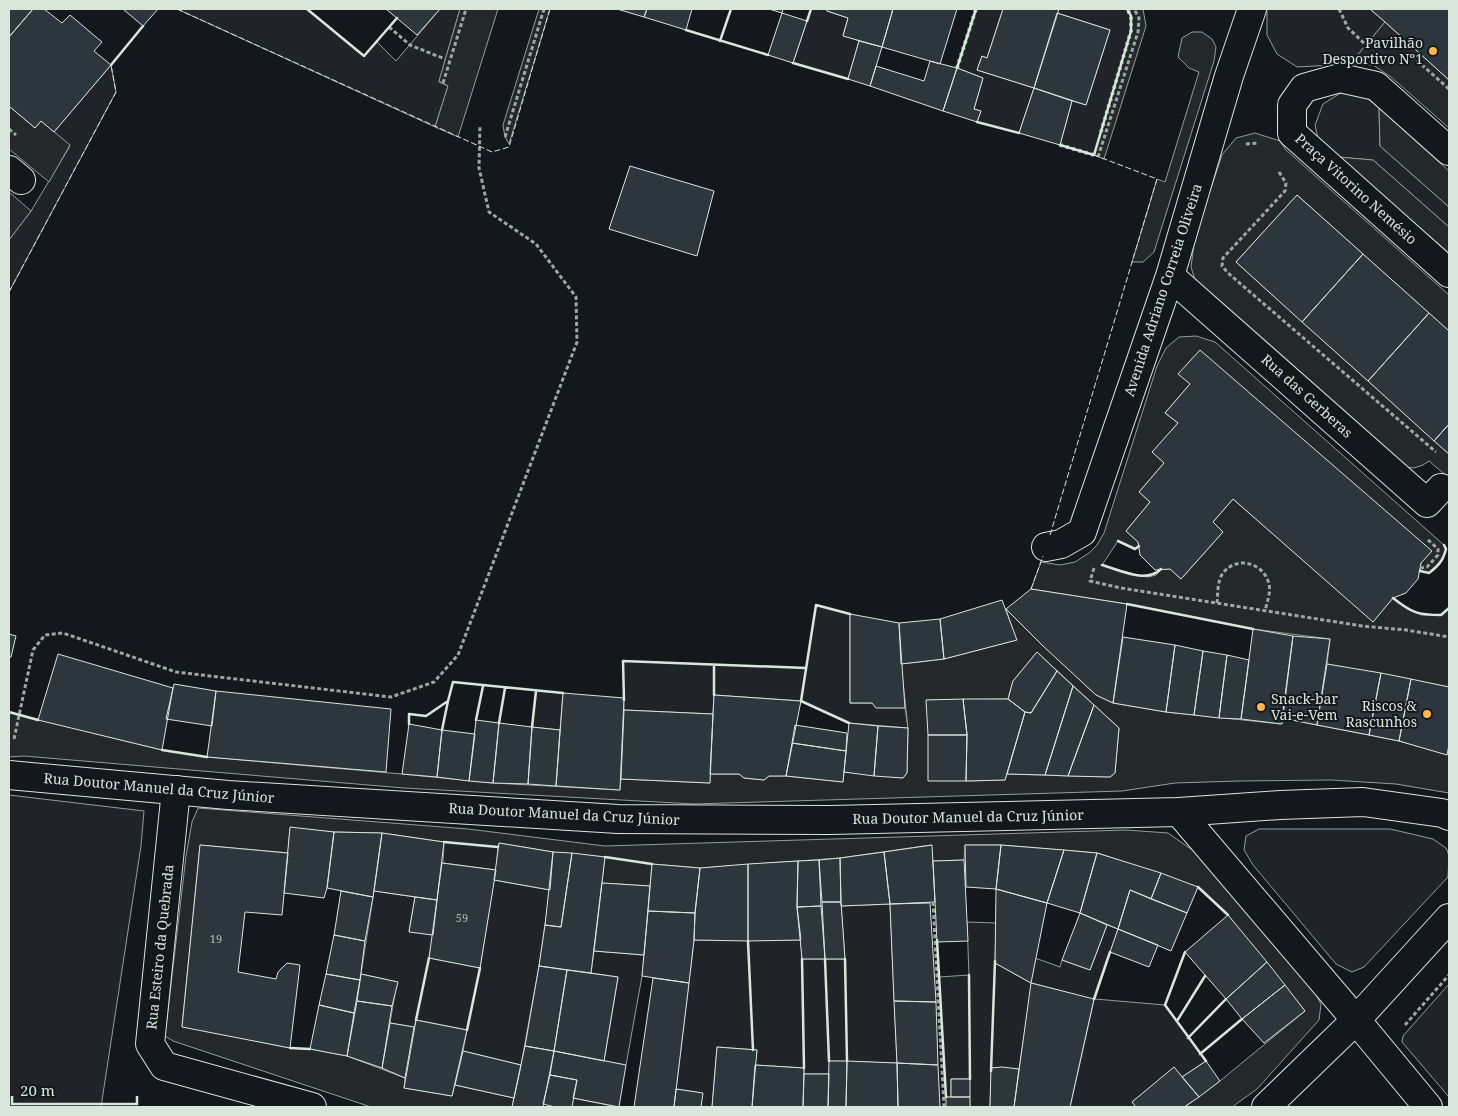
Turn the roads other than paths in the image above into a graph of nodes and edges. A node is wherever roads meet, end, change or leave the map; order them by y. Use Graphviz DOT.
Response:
graph roads {
  1 [pos="1250,9"];
  2 [pos="1449,151"];
  3 [pos="1449,273"];
  4 [pos="1170,276"];
  5 [pos="1441,488"];
  6 [pos="1046,546"];
  7 [pos="9,775"];
  8 [pos="176,790"];
  9 [pos="1180,812"];
  10 [pos="1449,816"];
  11 [pos="1449,918"];
  12 [pos="1356,1020"];
  13 [pos="312,1107"];
  14 [pos="1266,1107"];
  15 [pos="1428,1107"];
  1 -- 4 [label="street, Avenida Adriano Correia Oliveira"];
  2 -- 3 [label="street, Praça Vitorino Nemésio"];
  4 -- 5 [label="street, Rua das Gerberas"];
  4 -- 6 [label="street, Avenida Adriano Correia Oliveira"];
  7 -- 8 [label="street, Rua Doutor Manuel da Cruz Júnior"];
  8 -- 9 [label="street, Rua Doutor Manuel da Cruz Júnior"];
  8 -- 13 [label="street, Rua Esteiro da Quebrada"];
  9 -- 10 [label="street, Rua Doutor Manuel da Cruz Júnior"];
  9 -- 12 [label="street"];
  11 -- 12 [label="street"];
  12 -- 14 [label="street"];
  12 -- 15 [label="street"];
}
